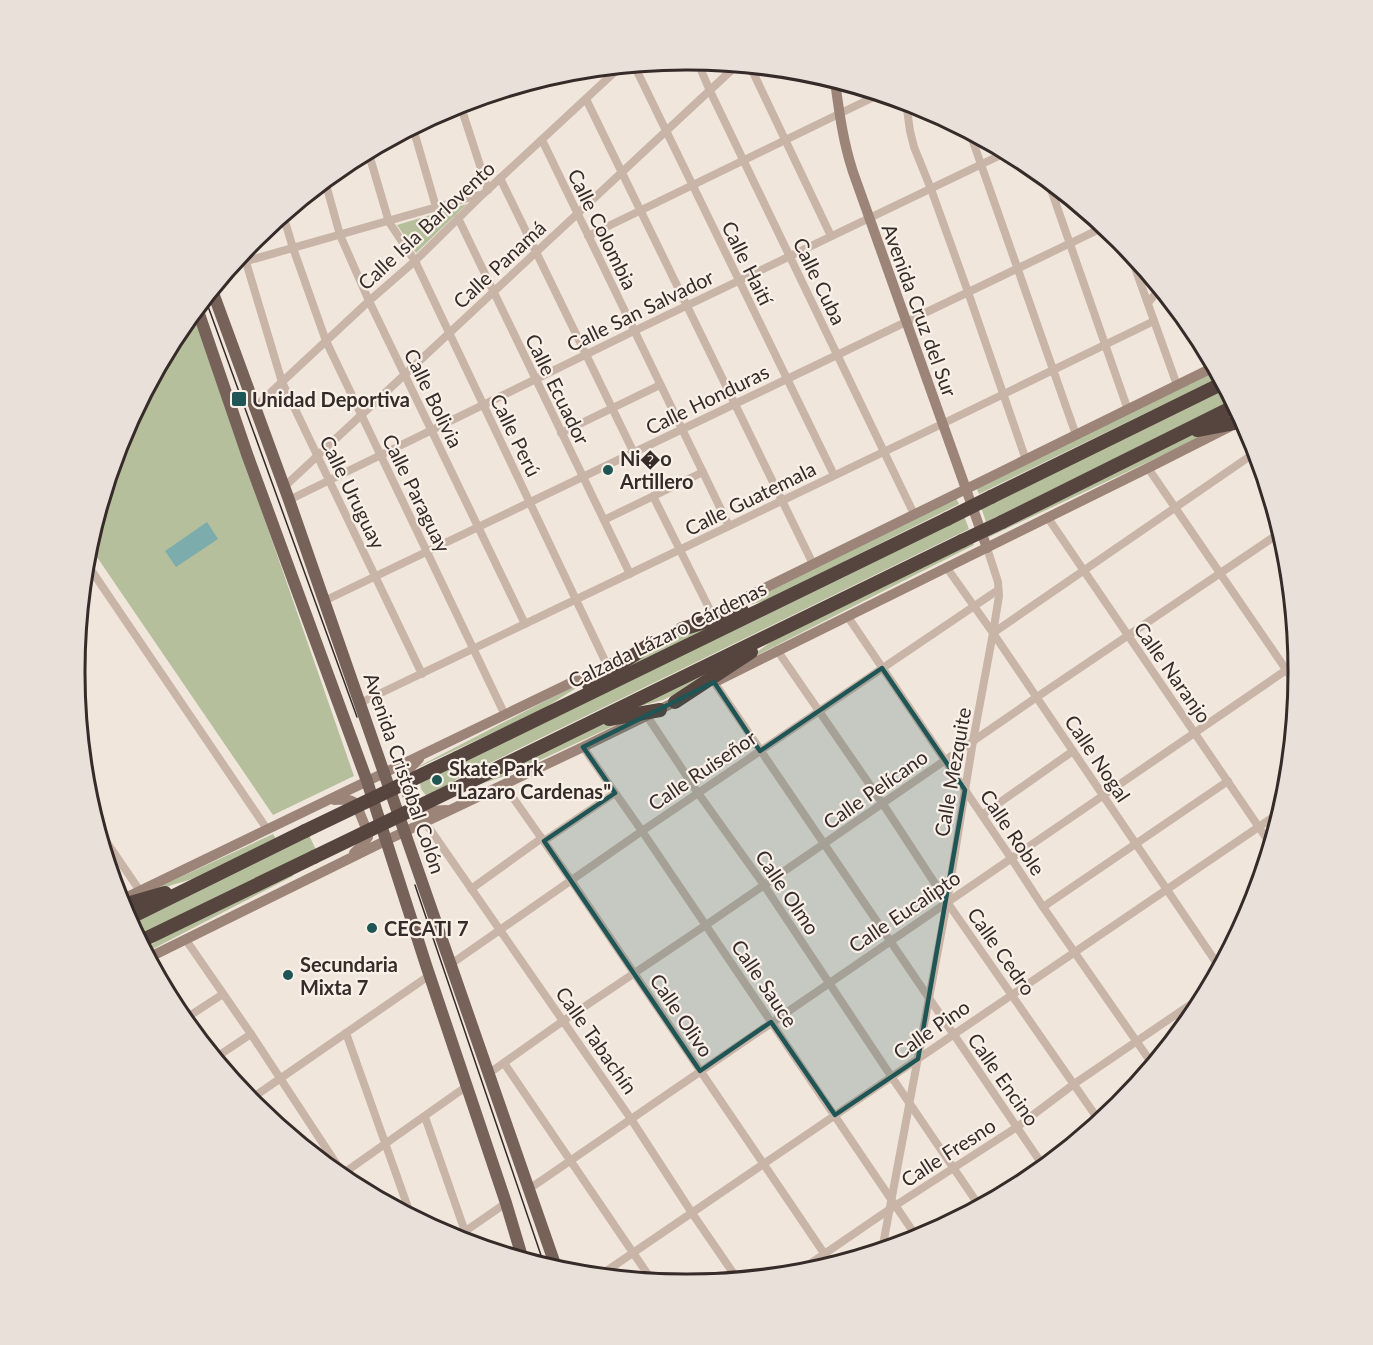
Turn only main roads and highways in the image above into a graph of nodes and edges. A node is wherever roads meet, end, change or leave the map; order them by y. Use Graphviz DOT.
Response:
graph roads {
  1 [pos="836,90"];
  2 [pos="215,299"];
  3 [pos="200,318"];
  4 [pos="1207,370"];
  5 [pos="1216,387"];
  6 [pos="1228,410"];
  7 [pos="1234,422"];
  8 [pos="1235,424"];
  9 [pos="1180,433"];
  10 [pos="966,490"];
  11 [pos="987,548"];
  12 [pos="779,600"];
  13 [pos="797,621"];
  14 [pos="682,629"];
  15 [pos="652,643"];
  16 [pos="675,702"];
  17 [pos="660,710"];
  18 [pos="543,715"];
  19 [pos="592,722"];
  20 [pos="354,744"];
  21 [pos="376,752"];
  22 [pos="424,754"];
  23 [pos="384,773"];
  24 [pos="367,781"];
  25 [pos="329,800"];
  26 [pos="453,809"];
  27 [pos="404,832"];
  28 [pos="387,840"];
  29 [pos="411,853"];
  30 [pos="392,858"];
  31 [pos="347,860"];
  32 [pos="204,881"];
  33 [pos="128,897"];
  34 [pos="130,903"];
  35 [pos="136,915"];
  36 [pos="172,926"];
  37 [pos="147,938"];
  38 [pos="149,942"];
  39 [pos="155,955"];
  40 [pos="520,1251"];
  41 [pos="553,1259"];
  1 -- 10 [label="main road, Avenida Cruz del Sur"];
  2 -- 21 [label="main road, Avenida Cristóbal Colón"];
  3 -- 20 [label="main road, Avenida Cristóbal Colón"];
  4 -- 10 [label="main road, Calzada Lázaro Cárdenas"];
  5 -- 12 [label="highway, Calzada Lázaro Cárdenas, bridge"];
  6 -- 9 [label="highway"];
  7 -- 9 [label="highway"];
  8 -- 11 [label="main road"];
  9 -- 13 [label="highway, bridge"];
  10 -- 11 [label="main road, Avenida Cruz del Sur"];
  10 -- 14 [label="main road, Calzada Lázaro Cárdenas"];
  11 -- 16 [label="main road"];
  12 -- 14 [label="highway"];
  12 -- 18 [label="highway, Calzada Lázaro Cárdenas"];
  13 -- 16 [label="highway"];
  13 -- 19 [label="highway"];
  14 -- 15 [label="main road, Calzada Lázaro Cárdenas"];
  15 -- 18 [label="highway"];
  15 -- 22 [label="main road, Calzada Lázaro Cárdenas"];
  16 -- 17 [label="main road"];
  17 -- 19 [label="highway"];
  17 -- 26 [label="main road"];
  18 -- 32 [label="highway, Calzada Lázaro Cárdenas, bridge"];
  19 -- 36 [label="highway, bridge"];
  20 -- 21 [label="main road"];
  20 -- 24 [label="main road, Avenida Cristóbal Colón"];
  21 -- 23 [label="main road, Avenida Cristóbal Colón"];
  22 -- 23 [label="main road, Calzada Lázaro Cárdenas"];
  22 -- 26 [label="main road"];
  23 -- 24 [label="main road, Calzada Lázaro Cárdenas"];
  23 -- 27 [label="main road, Avenida Cristóbal Colón"];
  24 -- 25 [label="main road, Calzada Lázaro Cárdenas"];
  24 -- 28 [label="main road, Avenida Cristóbal Colón"];
  25 -- 31 [label="main road"];
  25 -- 33 [label="main road, Calzada Lázaro Cárdenas"];
  26 -- 27 [label="main road"];
  27 -- 28 [label="main road"];
  27 -- 29 [label="main road, Avenida Cristóbal Colón"];
  28 -- 30 [label="main road, Avenida Cristóbal Colón"];
  28 -- 31 [label="main road"];
  29 -- 30 [label="main road"];
  29 -- 41 [label="main road, Avenida Cristóbal Colón"];
  30 -- 40 [label="main road, Avenida Cristóbal Colón"];
  31 -- 39 [label="main road"];
  32 -- 34 [label="highway"];
  32 -- 35 [label="highway, Calzada Lázaro Cárdenas"];
  36 -- 37 [label="highway"];
  36 -- 38 [label="highway"];
}
